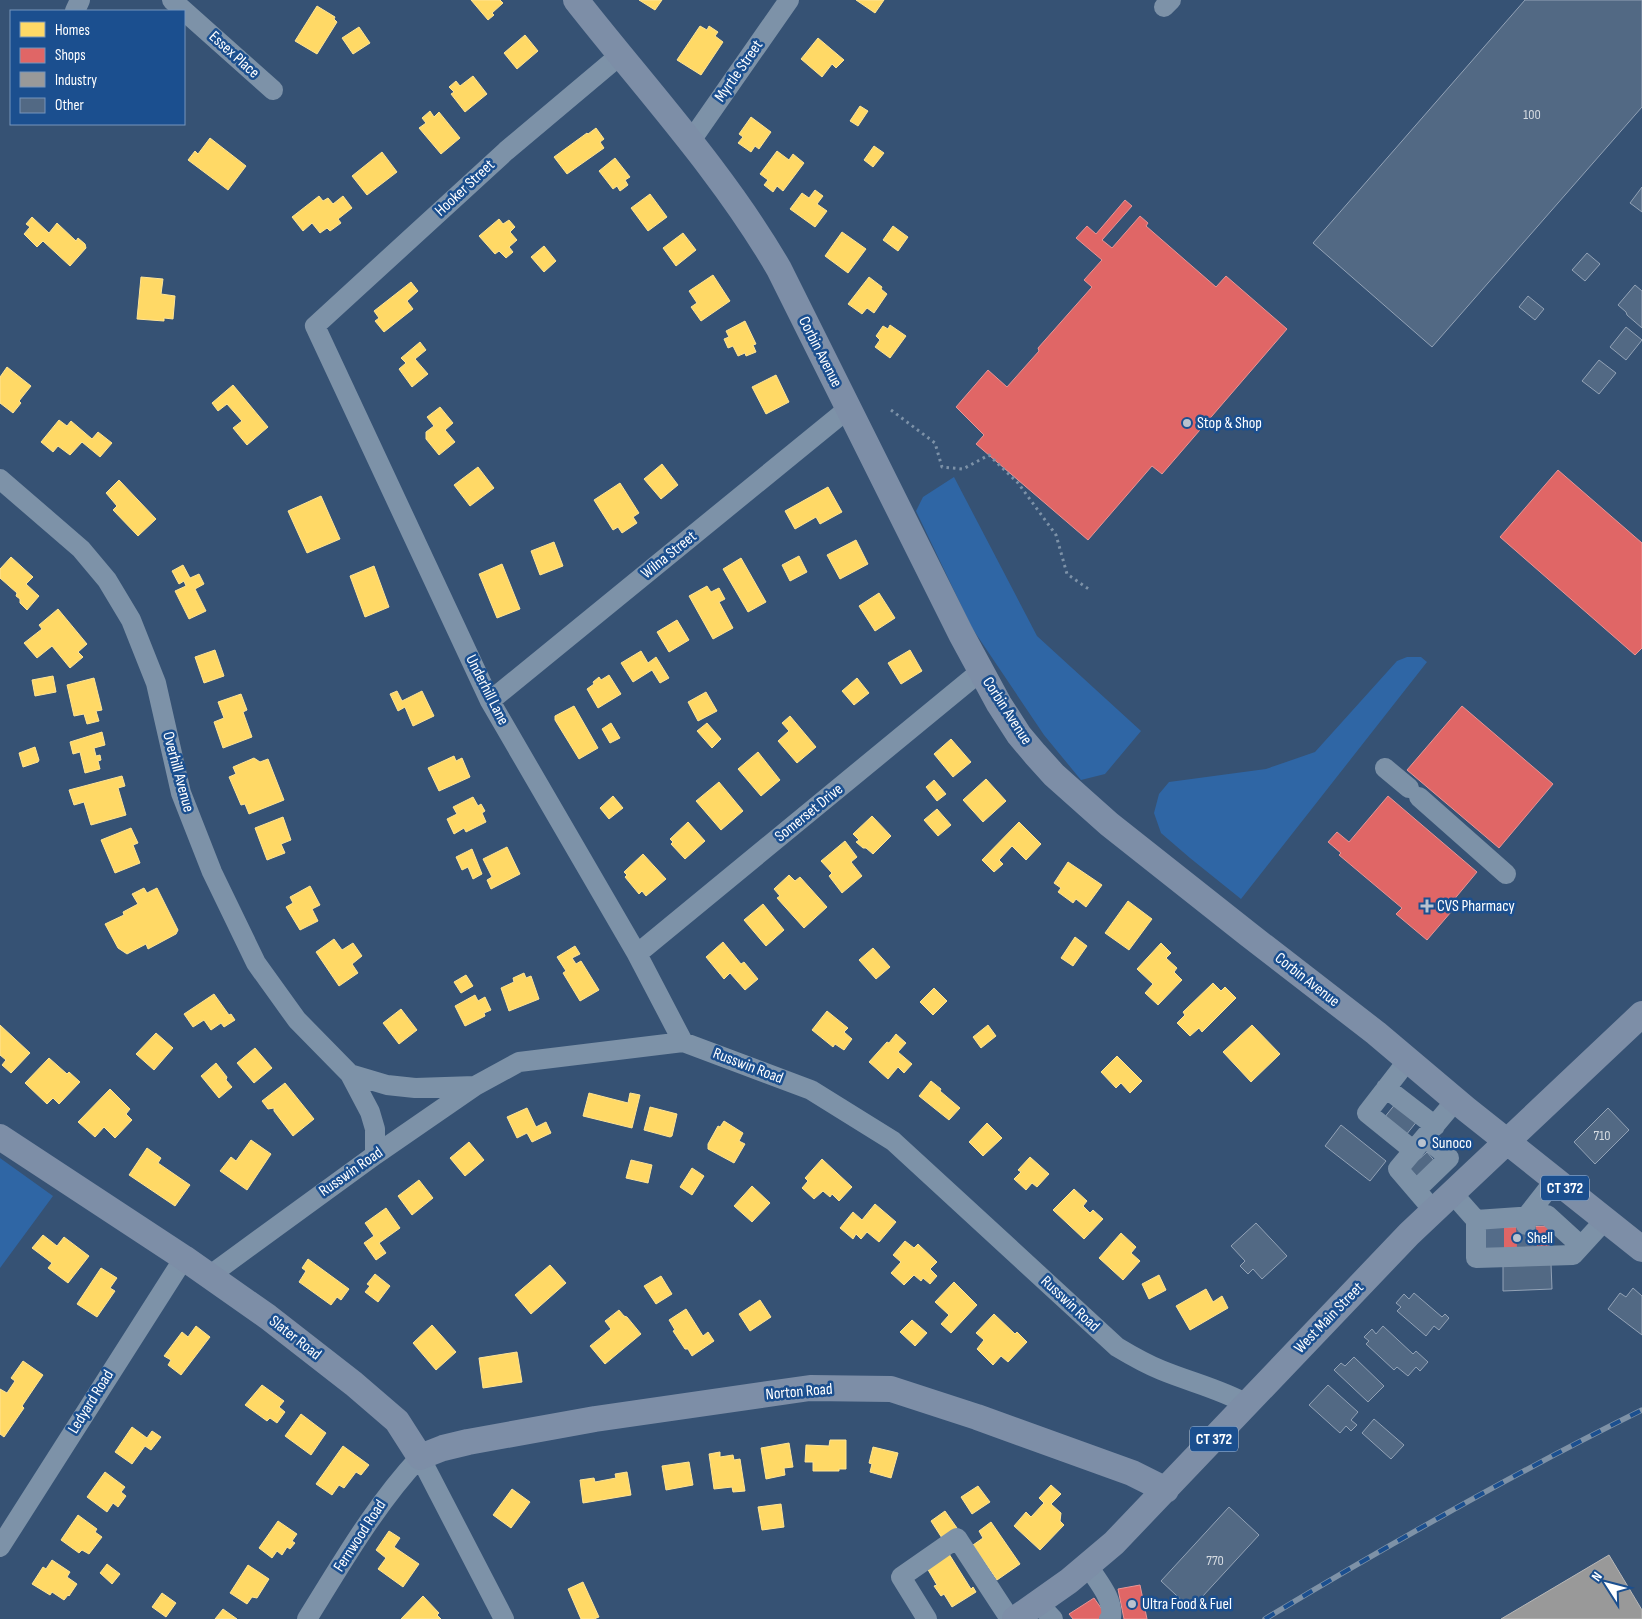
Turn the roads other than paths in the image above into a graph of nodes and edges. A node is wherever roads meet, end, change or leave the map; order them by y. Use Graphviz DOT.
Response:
graph roads {
  1 [pos="172,0"];
  2 [pos="576,0"];
  3 [pos="789,0"];
  4 [pos="183,10"];
  5 [pos="185,12"];
  6 [pos="619,56"];
  7 [pos="273,90"];
  8 [pos="690,142"];
  9 [pos="315,326"];
  10 [pos="848,408"];
  11 [pos="0,479"];
  12 [pos="981,671"];
  13 [pos="490,702"];
  14 [pos="1385,768"];
  15 [pos="1506,874"];
  16 [pos="637,954"];
  17 [pos="1642,1014"];
  18 [pos="683,1042"];
  19 [pos="1408,1060"];
  20 [pos="350,1074"];
  21 [pos="475,1086"];
  22 [pos="1386,1088"];
  23 [pos="1456,1100"];
  24 [pos="0,1137"];
  25 [pos="1425,1138"];
  26 [pos="1507,1142"];
  27 [pos="375,1155"];
  28 [pos="1449,1158"];
  29 [pos="1555,1180"];
  30 [pos="1462,1185"];
  31 [pos="1416,1190"];
  32 [pos="1434,1212"];
  33 [pos="1605,1220"];
  34 [pos="1488,1222"];
  35 [pos="1526,1222"];
  36 [pos="1581,1246"];
  37 [pos="1642,1249"];
  38 [pos="184,1258"];
  39 [pos="209,1276"];
  40 [pos="1247,1404"];
  41 [pos="420,1457"];
  42 [pos="1166,1490"];
  43 [pos="0,1547"];
  44 [pos="1088,1566"];
  45 [pos="1046,1611"];
  46 [pos="307,1619"];
  47 [pos="504,1619"];
  48 [pos="927,1619"];
  49 [pos="1010,1619"];
  50 [pos="1015,1619"];
  51 [pos="1109,1619"];
  1 -- 4 [label="street, Essex Place"];
  2 -- 6 [label="main road, Corbin Avenue"];
  3 -- 8 [label="street, Myrtle Street"];
  5 -- 7 [label="street, Essex Place"];
  6 -- 8 [label="main road, Corbin Avenue"];
  6 -- 9 [label="street, Hooker Street"];
  8 -- 10 [label="main road, Corbin Avenue"];
  9 -- 13 [label="street, Underhill Lane"];
  10 -- 12 [label="main road, Corbin Avenue"];
  10 -- 13 [label="street, Wilna Street"];
  11 -- 20 [label="street, Overhill Avenue"];
  12 -- 16 [label="street, Somerset Drive"];
  12 -- 19 [label="main road, Corbin Avenue"];
  13 -- 16 [label="street, Underhill Lane"];
  14 -- 15 [label="street"];
  16 -- 18 [label="street, Underhill Lane"];
  17 -- 26 [label="main road, West Main Street"];
  18 -- 21 [label="street, Russwin Road"];
  18 -- 40 [label="street, Russwin Road"];
  19 -- 22 [label="street"];
  19 -- 23 [label="main road, Corbin Avenue"];
  20 -- 21 [label="street, Overhill Avenue"];
  20 -- 27 [label="street, Overhill Avenue"];
  21 -- 27 [label="street, Russwin Road"];
  22 -- 25 [label="street"];
  22 -- 25 [label="street"];
  23 -- 25 [label="street"];
  23 -- 26 [label="main road, Corbin Avenue"];
  24 -- 38 [label="main road, Slater Road"];
  25 -- 28 [label="street"];
  25 -- 31 [label="street"];
  26 -- 29 [label="main road, Corbin Avenue / CT 372"];
  26 -- 30 [label="main road, West Main Street / CT 372"];
  27 -- 39 [label="street, Russwin Road"];
  28 -- 30 [label="street"];
  28 -- 31 [label="street"];
  29 -- 33 [label="main road, Corbin Avenue / CT 372"];
  29 -- 35 [label="street"];
  30 -- 32 [label="main road, West Main Street / CT 372"];
  30 -- 34 [label="street"];
  31 -- 32 [label="street"];
  32 -- 40 [label="main road, West Main Street / CT 372"];
  33 -- 36 [label="street"];
  33 -- 37 [label="main road, Corbin Avenue / CT 372"];
  34 -- 35 [label="street"];
  34 -- 36 [label="street"];
  35 -- 36 [label="street"];
  38 -- 39 [label="main road, Slater Road"];
  38 -- 43 [label="street, Ledyard Road"];
  39 -- 41 [label="main road, Slater Road"];
  40 -- 42 [label="main road, West Main Street / CT 372"];
  41 -- 42 [label="main road, Norton Road"];
  41 -- 46 [label="street, Fernwood Road"];
  41 -- 47 [label="street, Slater Road"];
  42 -- 44 [label="main road, West Main Street / CT 372"];
  44 -- 45 [label="main road, West Main Street / CT 372"];
  44 -- 51 [label="street"];
  45 -- 50 [label="main road, West Main Street / CT 372"];
  48 -- 49 [label="street"];
}
